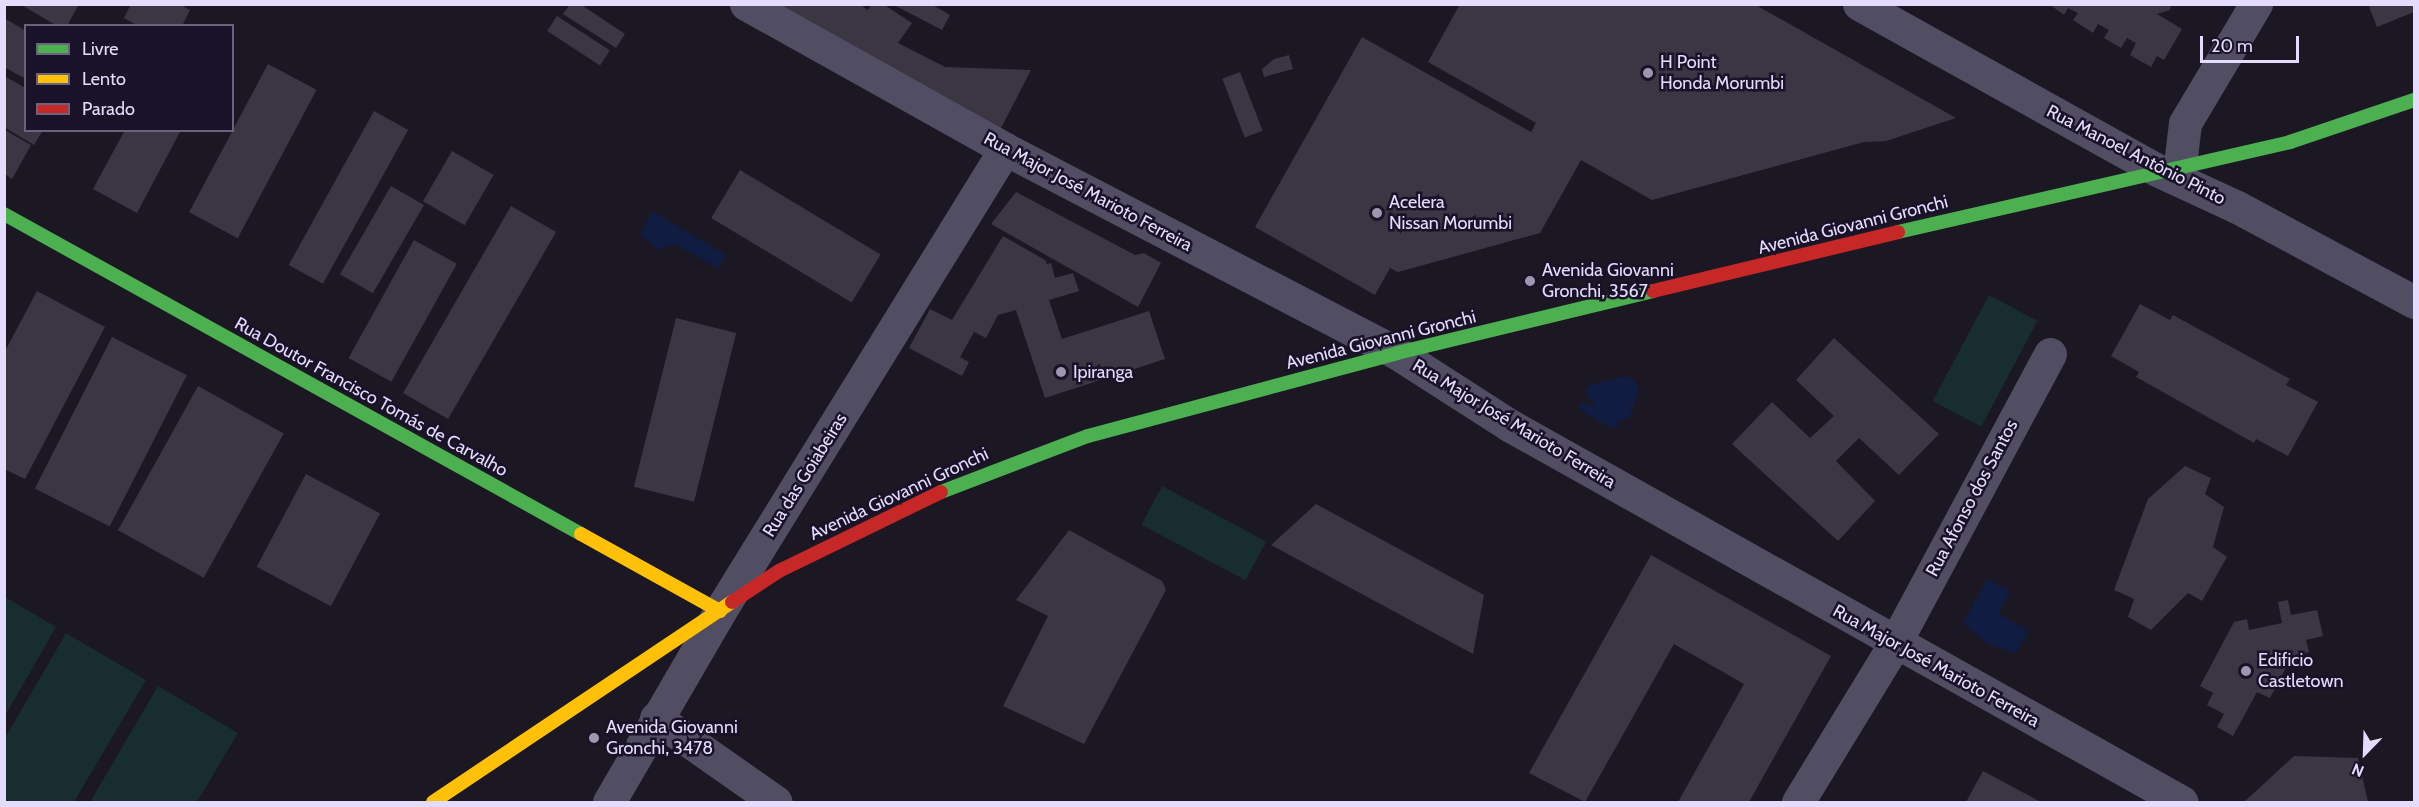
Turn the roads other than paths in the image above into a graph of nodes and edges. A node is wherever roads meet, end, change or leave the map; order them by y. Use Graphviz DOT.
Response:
graph roads {
  1 [pos="746,4"];
  2 [pos="1859,4"];
  3 [pos="2256,4"];
  4 [pos="2415,100"];
  5 [pos="1005,149"];
  6 [pos="2169,168"];
  7 [pos="4,214"];
  8 [pos="2415,302"];
  9 [pos="1397,353"];
  10 [pos="2050,354"];
  11 [pos="720,611"];
  12 [pos="1894,643"];
  13 [pos="656,718"];
  14 [pos="433,802"];
  15 [pos="609,802"];
  16 [pos="776,802"];
  17 [pos="1798,802"];
  18 [pos="2182,802"];
  1 -- 5 [label="street, Rua Major José Marioto Ferreira"];
  2 -- 6 [label="street, Rua Manoel Antônio Pinto"];
  3 -- 6 [label="street"];
  4 -- 6 [label="main road, Avenida Giovanni Gronchi"];
  5 -- 9 [label="street, Rua Major José Marioto Ferreira"];
  5 -- 11 [label="street, Rua das Goiabeiras"];
  6 -- 8 [label="street, Rua Manoel Antônio Pinto"];
  6 -- 9 [label="main road, Avenida Giovanni Gronchi"];
  7 -- 11 [label="main road, Rua Doutor Francisco Tomás de Carvalho"];
  9 -- 11 [label="main road, Avenida Giovanni Gronchi"];
  9 -- 12 [label="street, Rua Major José Marioto Ferreira"];
  10 -- 12 [label="street, Rua Afonso dos Santos"];
  11 -- 13 [label="street, Rua das Goiabeiras"];
  11 -- 14 [label="main road, Avenida Giovanni Gronchi"];
  12 -- 17 [label="street, Rua Afonso dos Santos"];
  12 -- 18 [label="street, Rua Major José Marioto Ferreira"];
  13 -- 15 [label="street, Rua das Goiabeiras"];
  13 -- 16 [label="street"];
}
